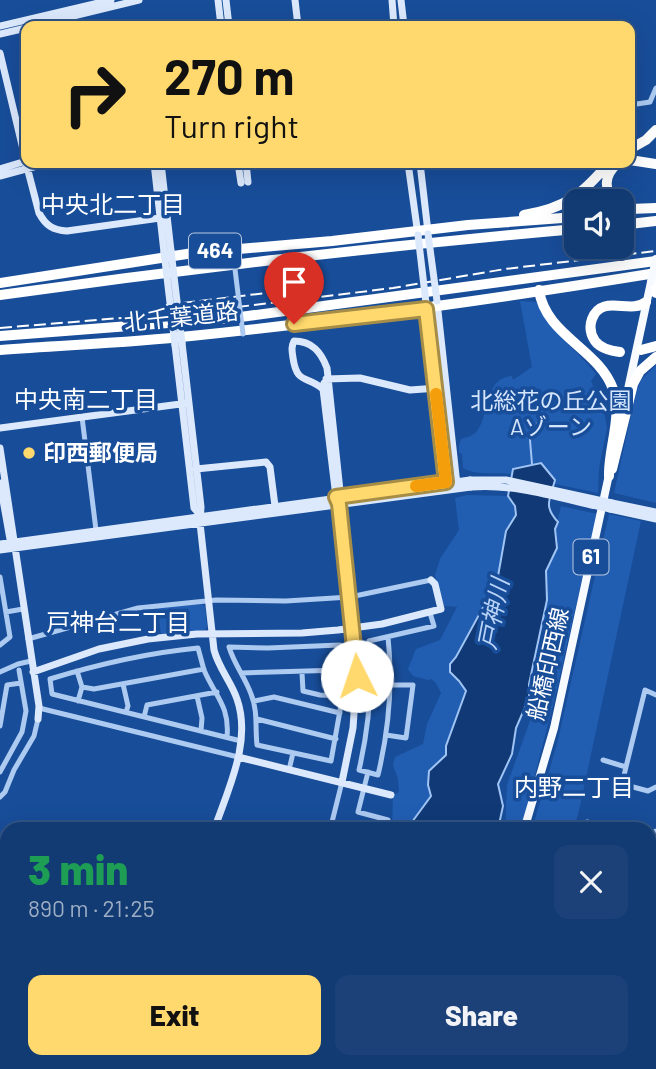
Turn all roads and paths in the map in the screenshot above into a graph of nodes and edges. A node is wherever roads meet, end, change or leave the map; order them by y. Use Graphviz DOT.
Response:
graph roads {
  1 [pos="111,0"];
  2 [pos="139,0"];
  3 [pos="218,0"];
  4 [pos="226,0"];
  5 [pos="295,0"];
  6 [pos="392,0"];
  7 [pos="401,0"];
  8 [pos="98,9"];
  9 [pos="29,21"];
  10 [pos="51,21"];
  11 [pos="220,21"];
  12 [pos="228,21"];
  13 [pos="297,21"];
  14 [pos="394,21"];
  15 [pos="403,21"];
  16 [pos="21,22"];
  17 [pos="0,26"];
  18 [pos="21,29"];
  19 [pos="0,34"];
  20 [pos="0,53"];
  21 [pos="656,88"];
  22 [pos="635,104"];
  23 [pos="656,130"];
  24 [pos="21,139"];
  25 [pos="651,139"];
  26 [pos="635,147"];
  27 [pos="635,161"];
  28 [pos="21,164"];
  29 [pos="656,164"];
  30 [pos="21,166"];
  31 [pos="28,168"];
  32 [pos="155,168"];
  33 [pos="161,168"];
  34 [pos="240,168"];
  35 [pos="245,168"];
  36 [pos="409,168"];
  37 [pos="420,168"];
  38 [pos="605,168"];
  39 [pos="613,168"];
  40 [pos="0,169"];
  41 [pos="0,176"];
  42 [pos="608,189"];
  43 [pos="634,209"];
  44 [pos="656,209"];
  45 [pos="634,212"];
  46 [pos="160,218"];
  47 [pos="564,218"];
  48 [pos="656,221"];
  49 [pos="634,224"];
  50 [pos="468,225"];
  51 [pos="564,230"];
  52 [pos="423,232"];
  53 [pos="232,245"];
  54 [pos="168,251"];
  55 [pos="656,260"];
  56 [pos="0,282"];
  57 [pos="655,282"];
  58 [pos="539,290"];
  59 [pos="0,295"];
  60 [pos="646,302"];
  61 [pos="438,304"];
  62 [pos="426,306"];
  63 [pos="243,334"];
  64 [pos="0,335"];
  65 [pos="656,346"];
  66 [pos="641,350"];
  67 [pos="0,351"];
  68 [pos="621,352"];
  69 [pos="656,357"];
  70 [pos="329,379"];
  71 [pos="310,382"];
  72 [pos="446,387"];
  73 [pos="323,388"];
  74 [pos="435,388"];
  75 [pos="185,403"];
  76 [pos="82,417"];
  77 [pos="0,428"];
  78 [pos="0,448"];
  79 [pos="196,469"];
  80 [pos="609,476"];
  81 [pos="446,482"];
  82 [pos="0,483"];
  83 [pos="457,485"];
  84 [pos="447,491"];
  85 [pos="339,499"];
  86 [pos="2,506"];
  87 [pos="275,506"];
  88 [pos="611,506"];
  89 [pos="656,512"];
  90 [pos="200,519"];
  91 [pos="656,519"];
  92 [pos="96,530"];
  93 [pos="0,544"];
  94 [pos="13,544"];
  95 [pos="0,550"];
  96 [pos="0,577"];
  97 [pos="431,580"];
  98 [pos="1,589"];
  99 [pos="350,597"];
  100 [pos="208,601"];
  101 [pos="23,609"];
  102 [pos="6,612"];
  103 [pos="430,613"];
  104 [pos="354,628"];
  105 [pos="212,633"];
  106 [pos="302,633"];
  107 [pos="162,637"];
  108 [pos="388,637"];
  109 [pos="28,639"];
  110 [pos="0,645"];
  111 [pos="302,646"];
  112 [pos="99,649"];
  113 [pos="163,651"];
  114 [pos="31,661"];
  115 [pos="103,663"];
  116 [pos="204,669"];
  117 [pos="19,670"];
  118 [pos="341,670"];
  119 [pos="77,671"];
  120 [pos="0,672"];
  121 [pos="33,672"];
  122 [pos="241,673"];
  123 [pos="302,673"];
  124 [pos="357,676"];
  125 [pos="371,676"];
  126 [pos="21,683"];
  127 [pos="123,684"];
  128 [pos="391,685"];
  129 [pos="82,687"];
  130 [pos="217,692"];
  131 [pos="656,695"];
  132 [pos="197,696"];
  133 [pos="341,696"];
  134 [pos="78,701"];
  135 [pos="254,701"];
  136 [pos="99,706"];
  137 [pos="39,708"];
  138 [pos="125,712"];
  139 [pos="340,713"];
  140 [pos="144,717"];
  141 [pos="38,719"];
  142 [pos="257,719"];
  143 [pos="95,722"];
  144 [pos="0,726"];
  145 [pos="180,726"];
  146 [pos="201,731"];
  147 [pos="386,735"];
  148 [pos="227,737"];
  149 [pos="336,738"];
  150 [pos="241,741"];
  151 [pos="176,742"];
  152 [pos="293,753"];
  153 [pos="238,757"];
  154 [pos="603,760"];
  155 [pos="626,767"];
  156 [pos="289,770"];
  157 [pos="0,772"];
  158 [pos="368,772"];
  159 [pos="342,782"];
  160 [pos="656,787"];
  161 [pos="364,788"];
  162 [pos="391,794"];
  163 [pos="0,797"];
  164 [pos="388,820"];
  165 [pos="217,822"];
  166 [pos="332,822"];
  167 [pos="526,822"];
  1 -- 8 [label="street"];
  2 -- 8 [label="street"];
  3 -- 11 [label="street"];
  4 -- 12 [label="street"];
  5 -- 13 [label="street"];
  6 -- 14 [label="street"];
  7 -- 15 [label="street"];
  8 -- 9 [label="street"];
  8 -- 10 [label="street"];
  16 -- 17 [label="street"];
  18 -- 19 [label="street"];
  20 -- 24 [label="street"];
  21 -- 22 [label="street"];
  23 -- 25 [label="highway"];
  25 -- 26 [label="highway"];
  27 -- 29 [label="highway"];
  28 -- 40 [label="street"];
  30 -- 41 [label="street"];
  31 -- 46 [label="street"];
  32 -- 46 [label="street"];
  33 -- 54 [label="street"];
  34 -- 35 [label="street"];
  36 -- 52 [label="street"];
  37 -- 52 [label="street"];
  38 -- 50 [label="highway"];
  39 -- 42 [label="highway"];
  43 -- 44 [label="highway"];
  44 -- 45 [label="highway"];
  46 -- 54 [label="street"];
  47 -- 50 [label="highway, 464"];
  48 -- 49 [label="highway"];
  50 -- 52 [label="highway, 464"];
  51 -- 59 [label="highway, 北千葉道路 / 464"];
  52 -- 56 [label="highway, 464"];
  52 -- 61 [label="street, bridge"];
  52 -- 62 [label="street, bridge"];
  53 -- 63 [label="street, bridge"];
  54 -- 75 [label="street, bridge"];
  55 -- 57 [label="main road, 船橋印西線 / 61, bridge"];
  55 -- 64 [label="highway, 北千葉道路"];
  57 -- 58 [label="highway, 北千葉道路"];
  57 -- 60 [label="main road, 船橋印西線 / 61"];
  58 -- 61 [label="highway, 北千葉道路"];
  58 -- 80 [label="highway"];
  60 -- 68 [label="highway"];
  60 -- 80 [label="main road, 船橋印西線 / 61"];
  61 -- 62 [label="highway, 北千葉道路"];
  61 -- 72 [label="street"];
  62 -- 67 [label="highway, 北千葉道路"];
  62 -- 74 [label="street"];
  65 -- 66 [label="highway"];
  69 -- 80 [label="highway"];
  70 -- 71 [label="street"];
  70 -- 71 [label="street"];
  70 -- 73 [label="street"];
  70 -- 74 [label="street"];
  70 -- 85 [label="street"];
  71 -- 73 [label="street"];
  72 -- 74 [label="street"];
  72 -- 83 [label="street"];
  73 -- 85 [label="street"];
  74 -- 81 [label="street"];
  75 -- 76 [label="street"];
  75 -- 79 [label="street"];
  75 -- 90 [label="street"];
  76 -- 77 [label="street"];
  76 -- 92 [label="street"];
  78 -- 94 [label="street"];
  79 -- 87 [label="street"];
  79 -- 90 [label="street"];
  80 -- 167 [label="main road, 船橋印西線 / 61"];
  81 -- 83 [label="street"];
  81 -- 84 [label="street"];
  81 -- 85 [label="street"];
  82 -- 86 [label="street"];
  83 -- 84 [label="street"];
  83 -- 88 [label="street, bridge"];
  84 -- 85 [label="street"];
  85 -- 87 [label="street"];
  85 -- 90 [label="street"];
  85 -- 99 [label="street"];
  86 -- 94 [label="street"];
  87 -- 90 [label="street"];
  88 -- 89 [label="street"];
  88 -- 91 [label="street"];
  90 -- 92 [label="street"];
  90 -- 94 [label="street"];
  90 -- 100 [label="street"];
  92 -- 94 [label="street"];
  93 -- 94 [label="street"];
  94 -- 95 [label="street"];
  94 -- 101 [label="street"];
  96 -- 98 [label="street"];
  97 -- 99 [label="street"];
  97 -- 103 [label="street"];
  98 -- 102 [label="street"];
  99 -- 100 [label="street"];
  99 -- 104 [label="street"];
  100 -- 105 [label="street"];
  100 -- 109 [label="street"];
  101 -- 102 [label="street"];
  101 -- 109 [label="street"];
  102 -- 110 [label="street"];
  103 -- 104 [label="street"];
  103 -- 108 [label="street"];
  104 -- 106 [label="street"];
  104 -- 124 [label="street"];
  105 -- 106 [label="street"];
  105 -- 107 [label="street"];
  105 -- 150 [label="street"];
  106 -- 111 [label="street"];
  107 -- 112 [label="street"];
  107 -- 113 [label="street"];
  108 -- 125 [label="street"];
  108 -- 128 [label="street"];
  109 -- 114 [label="street"];
  111 -- 118 [label="street"];
  111 -- 122 [label="street"];
  112 -- 115 [label="street"];
  112 -- 121 [label="street"];
  113 -- 115 [label="street"];
  113 -- 116 [label="street"];
  114 -- 120 [label="street"];
  114 -- 121 [label="street"];
  115 -- 119 [label="street"];
  116 -- 127 [label="street"];
  116 -- 130 [label="street"];
  117 -- 126 [label="street"];
  118 -- 123 [label="street"];
  118 -- 133 [label="street"];
  119 -- 129 [label="street"];
  119 -- 134 [label="street"];
  121 -- 137 [label="street"];
  122 -- 123 [label="street"];
  122 -- 135 [label="street"];
  123 -- 133 [label="street"];
  124 -- 125 [label="street"];
  124 -- 159 [label="street"];
  125 -- 158 [label="street"];
  126 -- 144 [label="street"];
  126 -- 157 [label="street"];
  127 -- 129 [label="street"];
  127 -- 138 [label="street"];
  128 -- 147 [label="street"];
  128 -- 147 [label="street"];
  129 -- 134 [label="street"];
  130 -- 132 [label="street"];
  130 -- 148 [label="street"];
  131 -- 155 [label="street"];
  132 -- 140 [label="street"];
  132 -- 146 [label="street"];
  133 -- 139 [label="street"];
  134 -- 136 [label="street"];
  135 -- 139 [label="street"];
  135 -- 142 [label="street"];
  136 -- 138 [label="street"];
  136 -- 143 [label="street"];
  137 -- 141 [label="street"];
  137 -- 143 [label="street"];
  138 -- 140 [label="street"];
  139 -- 149 [label="street"];
  140 -- 145 [label="street"];
  141 -- 163 [label="street"];
  142 -- 149 [label="street"];
  142 -- 152 [label="street"];
  143 -- 151 [label="street"];
  145 -- 146 [label="street"];
  145 -- 151 [label="street"];
  146 -- 148 [label="street"];
  147 -- 158 [label="street"];
  148 -- 150 [label="street"];
  149 -- 152 [label="street"];
  150 -- 153 [label="street"];
  151 -- 153 [label="street"];
  152 -- 156 [label="street"];
  153 -- 156 [label="street"];
  153 -- 165 [label="street"];
  154 -- 155 [label="street"];
  155 -- 160 [label="street"];
  156 -- 159 [label="street"];
  158 -- 161 [label="street"];
  159 -- 161 [label="street"];
  159 -- 166 [label="street"];
  161 -- 162 [label="street"];
  161 -- 164 [label="street"];
}
